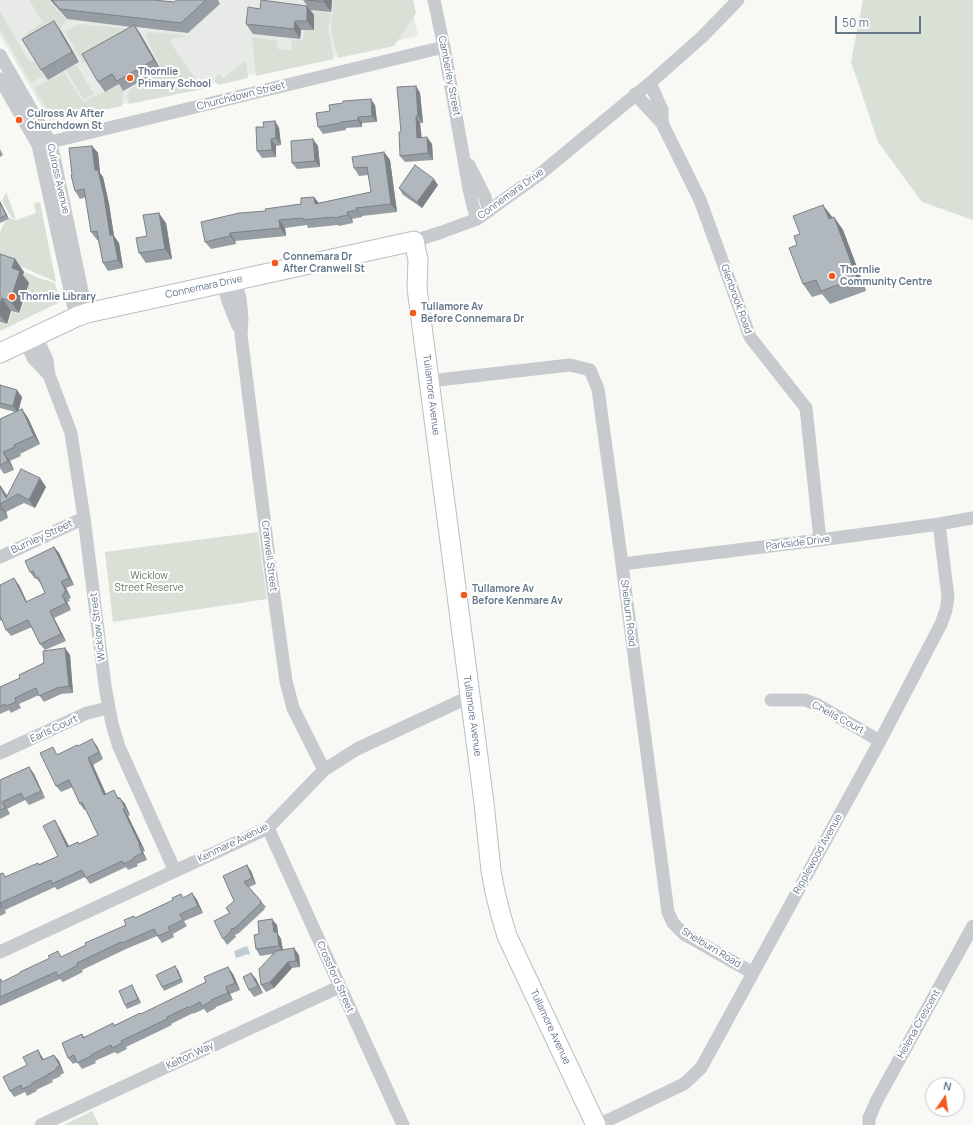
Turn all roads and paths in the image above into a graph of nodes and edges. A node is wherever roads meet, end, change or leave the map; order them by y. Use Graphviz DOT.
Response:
graph roads {
  1 [pos="434,0"];
  2 [pos="738,0"];
  3 [pos="444,47"];
  4 [pos="0,55"];
  5 [pos="0,80"];
  6 [pos="650,83"];
  7 [pos="636,94"];
  8 [pos="662,123"];
  9 [pos="44,143"];
  10 [pos="463,153"];
  11 [pos="489,211"];
  12 [pos="478,219"];
  13 [pos="408,242"];
  14 [pos="229,282"];
  15 [pos="82,315"];
  16 [pos="31,338"];
  17 [pos="0,353"];
  18 [pos="429,381"];
  19 [pos="84,518"];
  20 [pos="973,518"];
  21 [pos="938,524"];
  22 [pos="820,540"];
  23 [pos="0,557"];
  24 [pos="622,564"];
  25 [pos="469,697"];
  26 [pos="771,700"];
  27 [pos="108,708"];
  28 [pos="880,741"];
  29 [pos="0,754"];
  30 [pos="324,770"];
  31 [pos="268,828"];
  32 [pos="175,871"];
  33 [pos="973,926"];
  34 [pos="0,952"];
  35 [pos="753,973"];
  36 [pos="339,987"];
  37 [pos="41,1125"];
  38 [pos="403,1125"];
  39 [pos="597,1125"];
  40 [pos="869,1125"];
  1 -- 3 [label="street, Camberley Street"];
  2 -- 6 [label="street, Connemara Drive"];
  3 -- 9 [label="street, Churchdown Street"];
  3 -- 10 [label="street, Camberley Street"];
  4 -- 9 [label="street, Culross Avenue"];
  5 -- 9 [label="street, Culross Avenue"];
  6 -- 7 [label="street, Connemara Drive"];
  6 -- 8 [label="street, Glenbrook Road"];
  7 -- 8 [label="street, Glenbrook Road"];
  7 -- 11 [label="street, Connemara Drive"];
  8 -- 22 [label="street, Glenbrook Road"];
  9 -- 15 [label="street, Culross Avenue"];
  10 -- 11 [label="street, Camberley Street"];
  10 -- 12 [label="street, Camberley Street"];
  11 -- 12 [label="street, Connemara Drive"];
  12 -- 13 [label="street, Connemara Drive"];
  13 -- 14 [label="street, Connemara Drive"];
  13 -- 18 [label="street, Tullamore Avenue"];
  14 -- 15 [label="street, Connemara Drive"];
  14 -- 30 [label="street, Cranwell Street"];
  15 -- 16 [label="street, Connemara Drive"];
  16 -- 17 [label="street, Connemara Drive"];
  16 -- 19 [label="street, Wicklow Street"];
  18 -- 24 [label="street, Shelburn Road"];
  18 -- 25 [label="street, Tullamore Avenue"];
  19 -- 23 [label="street, Burnley Street"];
  19 -- 27 [label="street, Wicklow Street"];
  20 -- 21 [label="street, Parkside Drive"];
  21 -- 22 [label="street, Parkside Drive"];
  21 -- 28 [label="street, Ripplewood Avenue"];
  22 -- 24 [label="street, Parkside Drive"];
  24 -- 35 [label="street, Shelburn Road"];
  25 -- 30 [label="street, Kenmare Avenue"];
  25 -- 39 [label="street, Tullamore Avenue"];
  26 -- 28 [label="street, Chells Court"];
  27 -- 29 [label="street, Earls Court"];
  27 -- 32 [label="street, Wicklow Street"];
  28 -- 35 [label="street, Ripplewood Avenue"];
  30 -- 31 [label="street, Kenmare Avenue"];
  31 -- 32 [label="street, Kenmare Avenue"];
  31 -- 36 [label="street, Crossford Street"];
  32 -- 34 [label="street, Kenmare Avenue"];
  33 -- 40 [label="street, Helena Crescent"];
  35 -- 39 [label="street, Ripplewood Avenue"];
  36 -- 37 [label="street, Kelton Way"];
  36 -- 38 [label="street, Crossford Street"];
}
